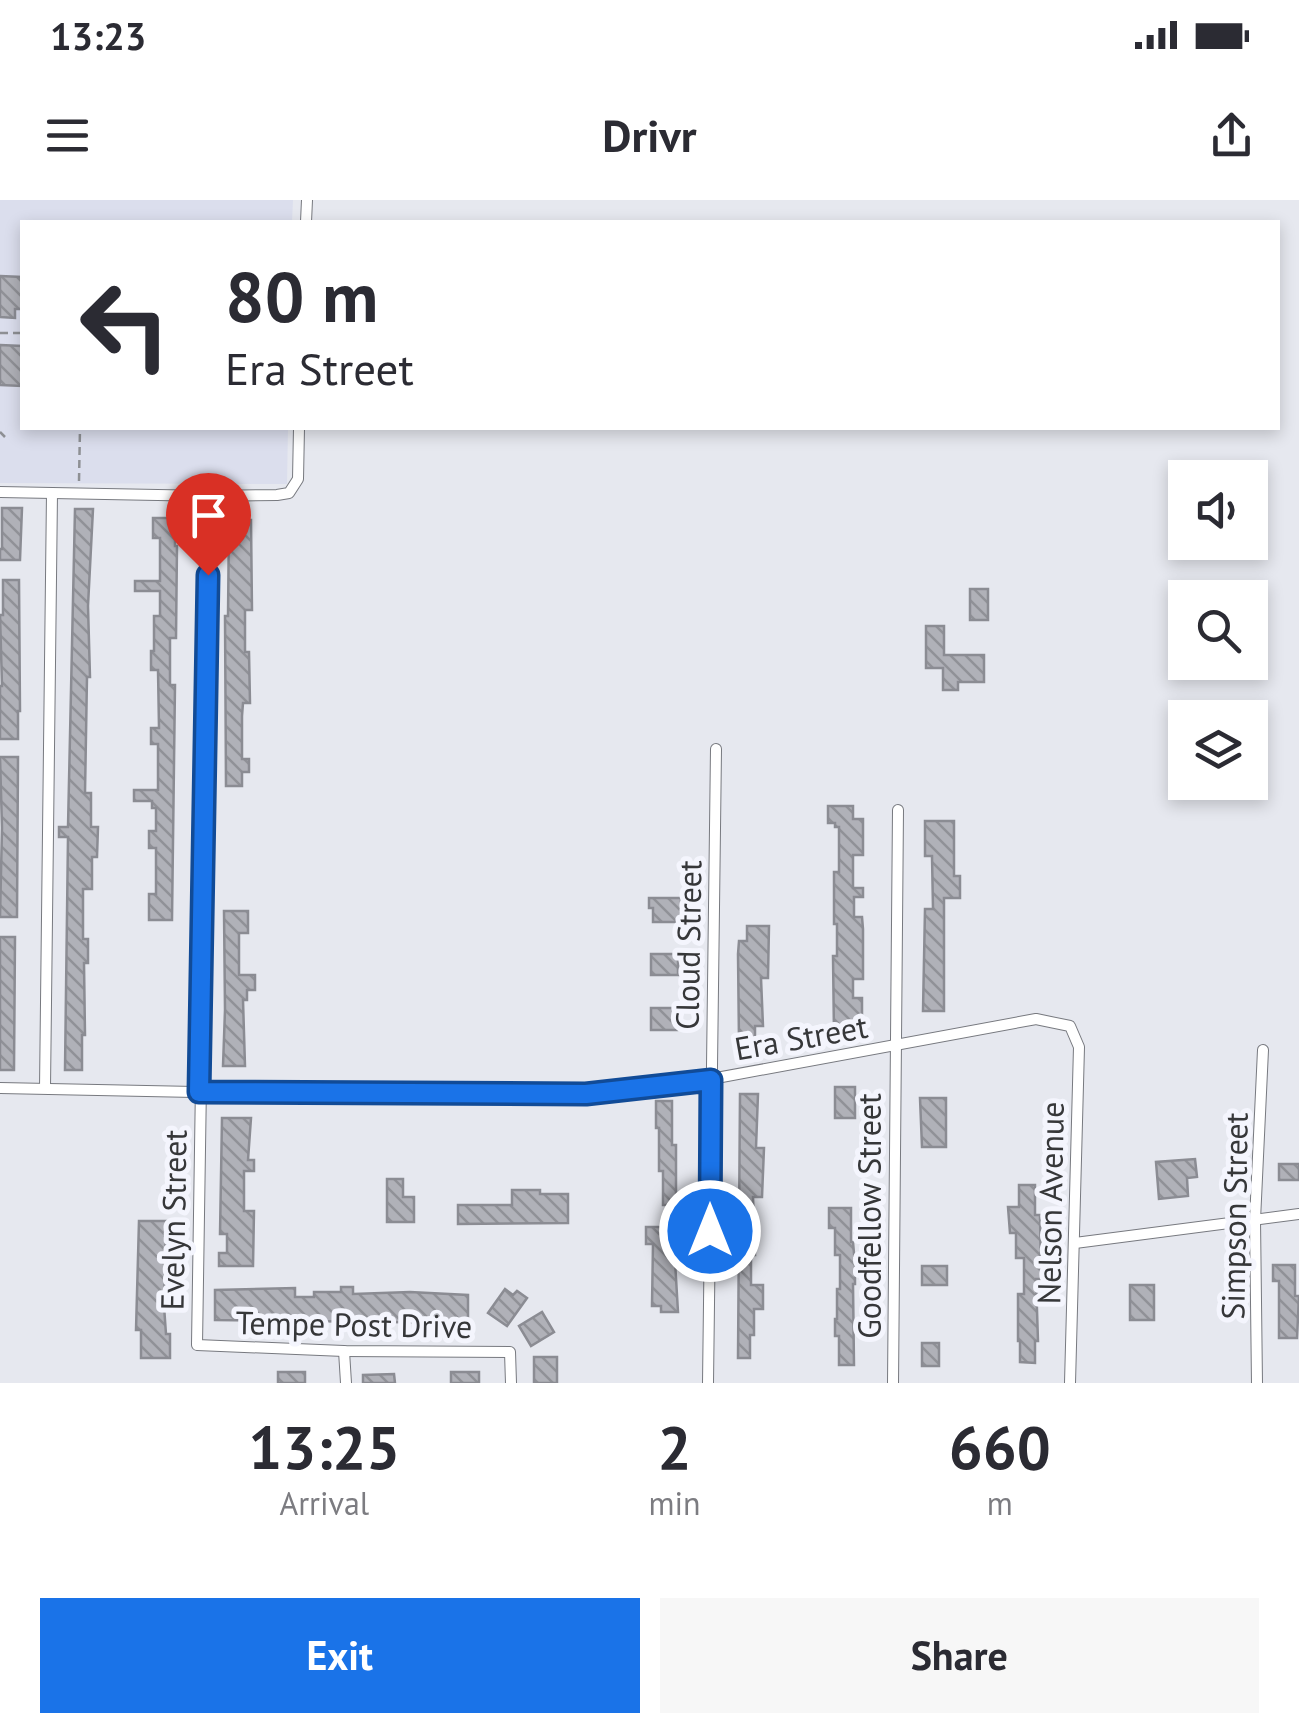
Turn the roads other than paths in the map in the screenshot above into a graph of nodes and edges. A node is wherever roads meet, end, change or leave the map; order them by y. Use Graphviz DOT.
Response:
graph roads {
  1 [pos="299,430"];
  2 [pos="0,492"];
  3 [pos="52,493"];
  4 [pos="210,496"];
  5 [pos="716,749"];
  6 [pos="898,810"];
  7 [pos="1070,1026"];
  8 [pos="896,1046"];
  9 [pos="1264,1050"];
  10 [pos="711,1080"];
  11 [pos="0,1088"];
  12 [pos="44,1088"];
  13 [pos="199,1092"];
  14 [pos="1299,1214"];
  15 [pos="1255,1220"];
  16 [pos="1075,1243"];
  17 [pos="197,1345"];
  18 [pos="344,1351"];
  19 [pos="346,1383"];
  20 [pos="510,1383"];
  21 [pos="708,1383"];
  22 [pos="894,1383"];
  23 [pos="1070,1383"];
  24 [pos="1257,1383"];
  1 -- 4 [label="street"];
  2 -- 3 [label="street"];
  3 -- 4 [label="street"];
  3 -- 12 [label="street"];
  4 -- 13 [label="street, Evelyn Street"];
  5 -- 10 [label="street, Cloud Street"];
  6 -- 8 [label="street, Goodfellow Street"];
  7 -- 8 [label="street, Era Street"];
  7 -- 16 [label="street, Nelson Avenue"];
  8 -- 10 [label="street, Era Street"];
  8 -- 22 [label="street, Goodfellow Street"];
  9 -- 15 [label="street, Simpson Street"];
  10 -- 13 [label="street, Era Street"];
  10 -- 21 [label="street, Cloud Street"];
  11 -- 12 [label="street, Era Street"];
  12 -- 13 [label="street, Era Street"];
  13 -- 17 [label="street, Evelyn Street"];
  14 -- 15 [label="street"];
  15 -- 16 [label="street"];
  15 -- 24 [label="street, Simpson Street"];
  16 -- 23 [label="street, Nelson Avenue"];
  17 -- 18 [label="street, Tempe Post Drive"];
  18 -- 19 [label="street"];
  18 -- 20 [label="street, Tempe Post Drive"];
}
